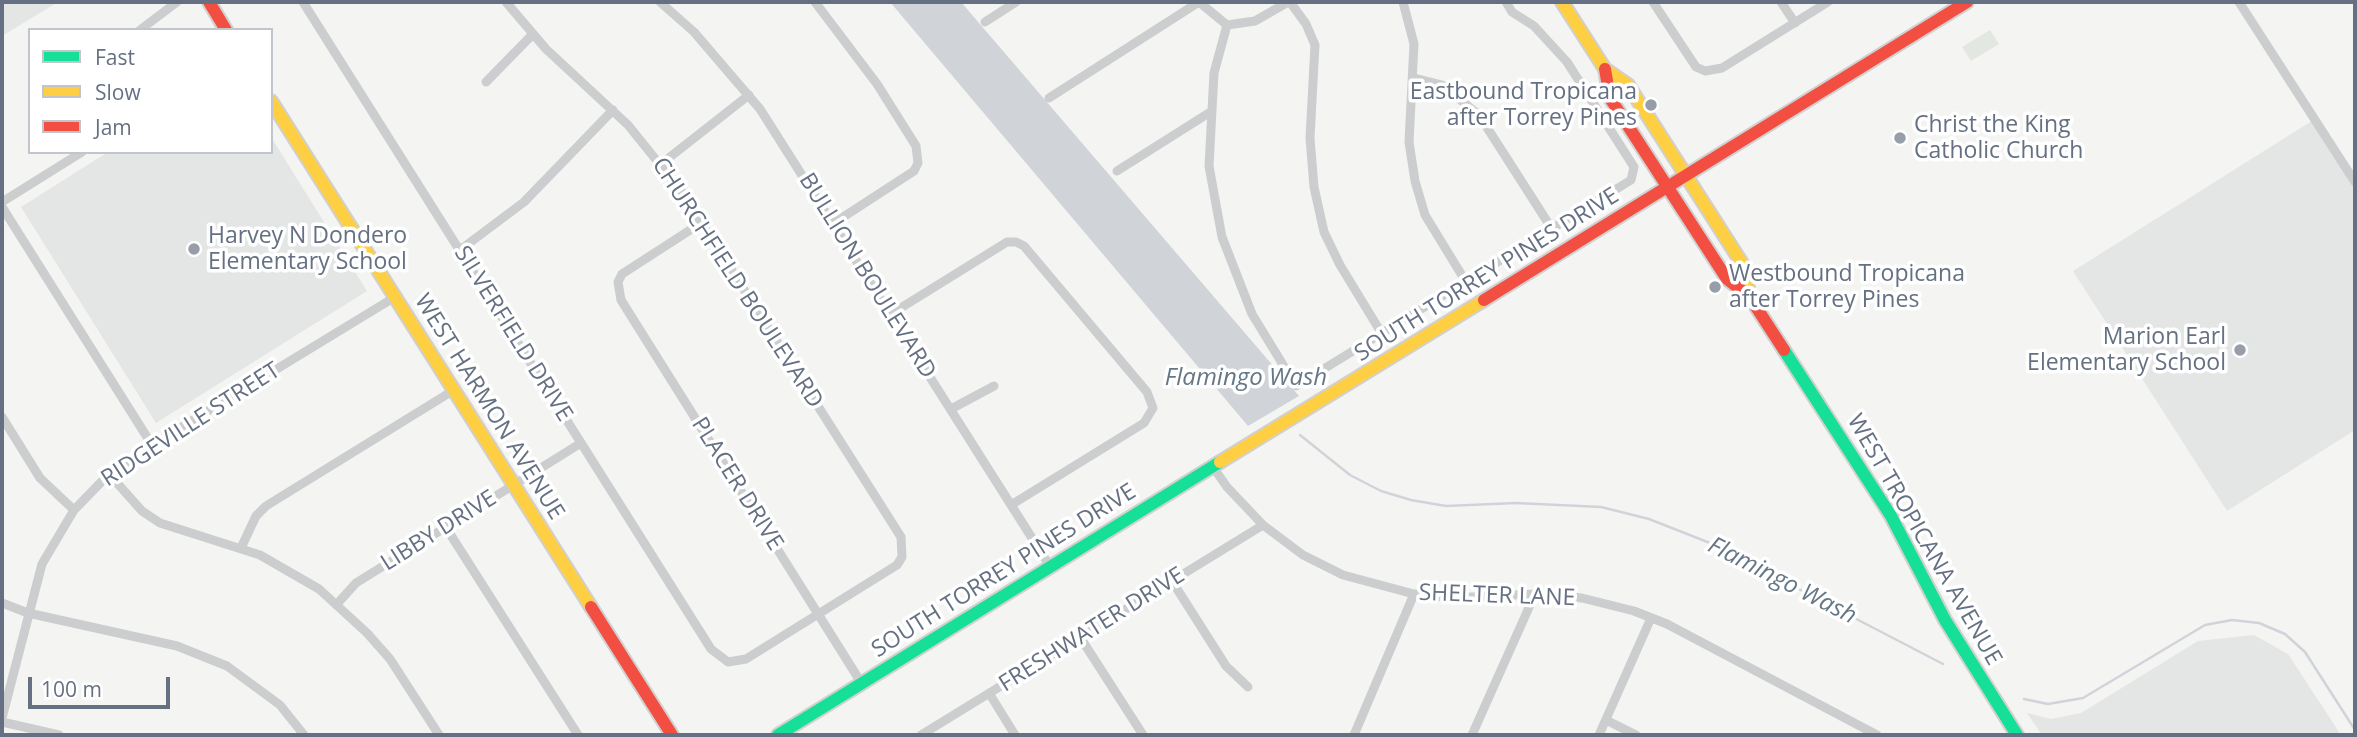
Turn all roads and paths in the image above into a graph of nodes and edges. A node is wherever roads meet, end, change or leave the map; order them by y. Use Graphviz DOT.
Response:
graph roads {
  1 [pos="177,2"];
  2 [pos="209,2"];
  3 [pos="303,2"];
  4 [pos="506,2"];
  5 [pos="660,2"];
  6 [pos="815,2"];
  7 [pos="1016,2"];
  8 [pos="1199,2"];
  9 [pos="1289,2"];
  10 [pos="1403,2"];
  11 [pos="1506,2"];
  12 [pos="1562,2"];
  13 [pos="1653,2"];
  14 [pos="1781,2"];
  15 [pos="1828,2"];
  16 [pos="1967,2"];
  17 [pos="2239,2"];
  18 [pos="985,22"];
  19 [pos="1795,23"];
  20 [pos="1227,25"];
  21 [pos="143,28"];
  22 [pos="225,28"];
  23 [pos="533,34"];
  24 [pos="1605,69"];
  25 [pos="1414,78"];
  26 [pos="486,82"];
  27 [pos="749,95"];
  28 [pos="1049,98"];
  29 [pos="273,104"];
  30 [pos="613,110"];
  31 [pos="1212,111"];
  32 [pos="79,154"];
  33 [pos="661,164"];
  34 [pos="1117,171"];
  35 [pos="1686,177"];
  36 [pos="2355,182"];
  37 [pos="1668,188"];
  38 [pos="2,202"];
  39 [pos="2,207"];
  40 [pos="701,223"];
  41 [pos="834,223"];
  42 [pos="1552,229"];
  43 [pos="460,250"];
  44 [pos="1466,282"];
  45 [pos="1749,296"];
  46 [pos="395,297"];
  47 [pos="891,314"];
  48 [pos="1382,334"];
  49 [pos="994,386"];
  50 [pos="454,390"];
  51 [pos="951,409"];
  52 [pos="2,417"];
  53 [pos="581,443"];
  54 [pos="152,445"];
  55 [pos="1213,467"];
  56 [pos="109,474"];
  57 [pos="514,485"];
  58 [pos="1012,505"];
  59 [pos="74,510"];
  60 [pos="1263,525"];
  61 [pos="445,526"];
  62 [pos="241,548"];
  63 [pos="1051,568"];
  64 [pos="1172,581"];
  65 [pos="1414,594"];
  66 [pos="1535,594"];
  67 [pos="2,603"];
  68 [pos="337,604"];
  69 [pos="28,612"];
  70 [pos="819,614"];
  71 [pos="1651,618"];
  72 [pos="1080,637"];
  73 [pos="862,684"];
  74 [pos="1248,687"];
  75 [pos="989,693"];
  76 [pos="2,720"];
  77 [pos="1606,720"];
  78 [pos="54,735"];
  79 [pos="304,735"];
  80 [pos="439,735"];
  81 [pos="578,735"];
  82 [pos="672,735"];
  83 [pos="778,735"];
  84 [pos="920,735"];
  85 [pos="1015,735"];
  86 [pos="1143,735"];
  87 [pos="1354,735"];
  88 [pos="1472,735"];
  89 [pos="1599,735"];
  90 [pos="1636,735"];
  91 [pos="1877,735"];
  92 [pos="2017,735"];
  1 -- 21 [label="street"];
  2 -- 22 [label="main road"];
  3 -- 43 [label="street, SILVERFIELD DRIVE"];
  4 -- 23 [label="street, CHURCHFIELD BOULEVARD"];
  5 -- 27 [label="street, BULLION BOULEVARD"];
  6 -- 41 [label="street"];
  7 -- 18 [label="street"];
  8 -- 20 [label="street"];
  8 -- 28 [label="street"];
  9 -- 20 [label="street"];
  9 -- 48 [label="street"];
  10 -- 25 [label="street"];
  11 -- 42 [label="street"];
  12 -- 24 [label="main road, WEST TROPICANA AVENUE"];
  13 -- 19 [label="street"];
  14 -- 19 [label="street"];
  15 -- 19 [label="street"];
  16 -- 35 [label="main road, SOUTH TORREY PINES DRIVE"];
  17 -- 36 [label="street"];
  20 -- 31 [label="street"];
  23 -- 26 [label="street"];
  23 -- 30 [label="street, CHURCHFIELD BOULEVARD"];
  24 -- 35 [label="main road, WEST TROPICANA AVENUE"];
  24 -- 37 [label="main road, WEST TROPICANA AVENUE"];
  25 -- 42 [label="street"];
  25 -- 44 [label="street"];
  27 -- 33 [label="street"];
  27 -- 41 [label="street, BULLION BOULEVARD"];
  29 -- 46 [label="main road, WEST HARMON AVENUE"];
  30 -- 33 [label="street, CHURCHFIELD BOULEVARD"];
  30 -- 43 [label="street"];
  31 -- 34 [label="street"];
  31 -- 48 [label="street"];
  32 -- 38 [label="street"];
  33 -- 40 [label="street, CHURCHFIELD BOULEVARD"];
  35 -- 37 [label="main road, SOUTH TORREY PINES DRIVE"];
  35 -- 45 [label="main road, WEST TROPICANA AVENUE"];
  37 -- 45 [label="main road, WEST TROPICANA AVENUE"];
  37 -- 55 [label="main road, SOUTH TORREY PINES DRIVE"];
  39 -- 54 [label="street"];
  40 -- 70 [label="street, PLACER DRIVE"];
  40 -- 70 [label="street, CHURCHFIELD BOULEVARD"];
  41 -- 47 [label="street, BULLION BOULEVARD"];
  42 -- 44 [label="street"];
  43 -- 53 [label="street, SILVERFIELD DRIVE"];
  44 -- 48 [label="street"];
  45 -- 92 [label="main road, WEST TROPICANA AVENUE"];
  46 -- 50 [label="main road, WEST HARMON AVENUE"];
  46 -- 54 [label="street, RIDGEVILLE STREET"];
  47 -- 51 [label="street, BULLION BOULEVARD"];
  47 -- 58 [label="street"];
  49 -- 51 [label="street"];
  50 -- 57 [label="main road, WEST HARMON AVENUE"];
  50 -- 62 [label="street"];
  51 -- 58 [label="street, BULLION BOULEVARD"];
  52 -- 59 [label="street"];
  53 -- 57 [label="street, LIBBY DRIVE"];
  53 -- 70 [label="street, SILVERFIELD DRIVE"];
  54 -- 56 [label="street, RIDGEVILLE STREET"];
  55 -- 60 [label="street, SHELTER LANE"];
  55 -- 63 [label="main road, SOUTH TORREY PINES DRIVE"];
  56 -- 59 [label="street, RIDGEVILLE STREET"];
  56 -- 62 [label="street"];
  57 -- 61 [label="street, LIBBY DRIVE"];
  57 -- 82 [label="main road, WEST HARMON AVENUE"];
  58 -- 63 [label="street, BULLION BOULEVARD"];
  59 -- 69 [label="street, RIDGEVILLE STREET"];
  60 -- 64 [label="street, FRESHWATER DRIVE"];
  60 -- 65 [label="street, SHELTER LANE"];
  61 -- 68 [label="street, LIBBY DRIVE"];
  61 -- 81 [label="street"];
  62 -- 68 [label="street"];
  63 -- 73 [label="main road, SOUTH TORREY PINES DRIVE"];
  64 -- 72 [label="street, FRESHWATER DRIVE"];
  64 -- 74 [label="street"];
  65 -- 66 [label="street, SHELTER LANE"];
  65 -- 87 [label="street"];
  66 -- 71 [label="street, SHELTER LANE"];
  66 -- 88 [label="street"];
  67 -- 69 [label="street"];
  68 -- 80 [label="street"];
  69 -- 76 [label="street, RIDGEVILLE STREET"];
  69 -- 79 [label="street"];
  70 -- 73 [label="street, PLACER DRIVE"];
  71 -- 77 [label="street"];
  71 -- 91 [label="street, SHELTER LANE"];
  72 -- 75 [label="street, FRESHWATER DRIVE"];
  72 -- 86 [label="street"];
  73 -- 83 [label="main road, SOUTH TORREY PINES DRIVE"];
  75 -- 84 [label="street, FRESHWATER DRIVE"];
  75 -- 85 [label="street"];
  76 -- 78 [label="street"];
  77 -- 89 [label="street"];
  77 -- 90 [label="street"];
}
